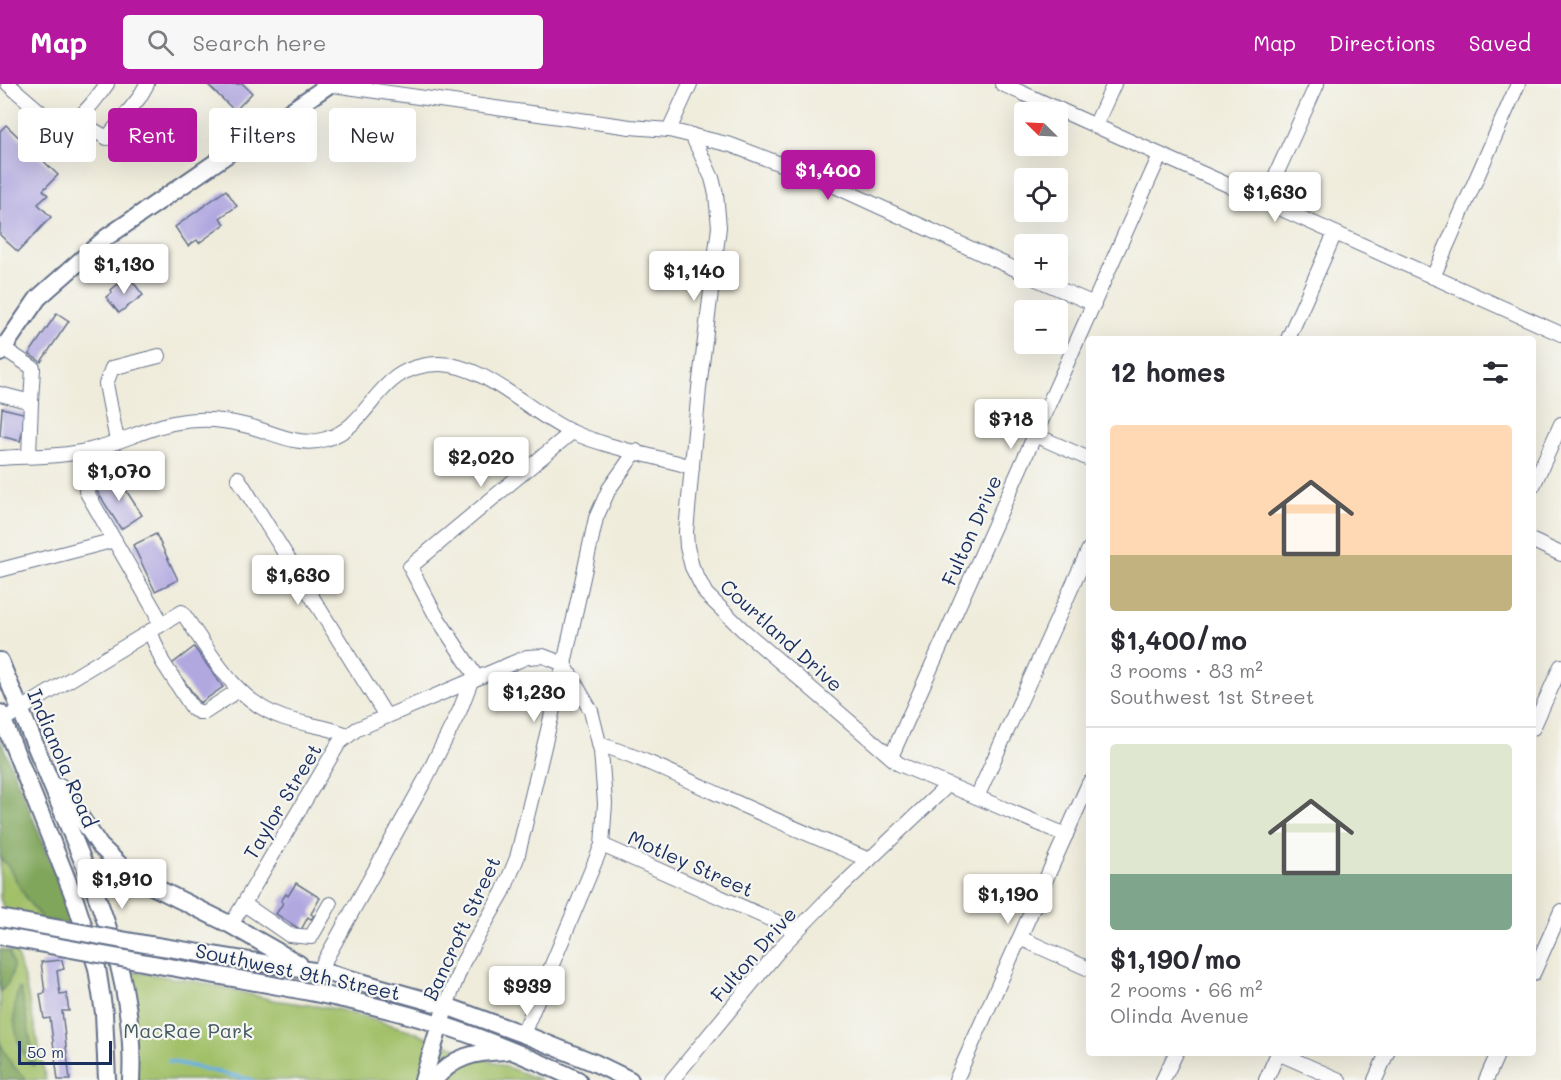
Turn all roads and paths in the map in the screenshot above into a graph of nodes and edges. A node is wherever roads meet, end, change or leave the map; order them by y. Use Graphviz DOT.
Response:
graph roads {
  1 [pos="8,84"];
  2 [pos="107,84"];
  3 [pos="147,84"];
  4 [pos="329,84"];
  5 [pos="690,84"];
  6 [pos="1002,84"];
  7 [pos="1114,84"];
  8 [pos="1317,84"];
  9 [pos="1518,84"];
  10 [pos="36,108"];
  11 [pos="86,108"];
  12 [pos="1095,126"];
  13 [pos="669,130"];
  14 [pos="96,132"];
  15 [pos="692,135"];
  16 [pos="1160,155"];
  17 [pos="1264,201"];
  18 [pos="1335,233"];
  19 [pos="1014,268"];
  20 [pos="1432,277"];
  21 [pos="1057,288"];
  22 [pos="1094,304"];
  23 [pos="1561,334"];
  24 [pos="1288,336"];
  25 [pos="2,350"];
  26 [pos="159,356"];
  27 [pos="0,394"];
  28 [pos="31,402"];
  29 [pos="1561,424"];
  30 [pos="572,432"];
  31 [pos="1035,435"];
  32 [pos="117,441"];
  33 [pos="636,451"];
  34 [pos="29,456"];
  35 [pos="0,458"];
  36 [pos="1086,458"];
  37 [pos="692,466"];
  38 [pos="238,478"];
  39 [pos="1536,479"];
  40 [pos="86,491"];
  41 [pos="115,540"];
  42 [pos="1536,543"];
  43 [pos="1561,554"];
  44 [pos="1086,556"];
  45 [pos="0,570"];
  46 [pos="154,629"];
  47 [pos="0,661"];
  48 [pos="564,664"];
  49 [pos="1561,666"];
  50 [pos="474,679"];
  51 [pos="239,690"];
  52 [pos="20,710"];
  53 [pos="386,716"];
  54 [pos="1,717"];
  55 [pos="1536,721"];
  56 [pos="347,735"];
  57 [pos="599,744"];
  58 [pos="40,756"];
  59 [pos="891,757"];
  60 [pos="948,785"];
  61 [pos="1086,790"];
  62 [pos="977,797"];
  63 [pos="1066,835"];
  64 [pos="602,845"];
  65 [pos="869,860"];
  66 [pos="244,904"];
  67 [pos="330,904"];
  68 [pos="1561,911"];
  69 [pos="0,918"];
  70 [pos="231,925"];
  71 [pos="797,931"];
  72 [pos="0,936"];
  73 [pos="1020,938"];
  74 [pos="1536,967"];
  75 [pos="1086,968"];
  76 [pos="316,971"];
  77 [pos="446,1006"];
  78 [pos="440,1024"];
  79 [pos="523,1034"];
  80 [pos="1175,1056"];
  81 [pos="1277,1056"];
  82 [pos="1285,1056"];
  83 [pos="1386,1056"];
  84 [pos="1497,1056"];
  85 [pos="542,1063"];
  86 [pos="106,1080"];
  87 [pos="131,1080"];
  88 [pos="423,1080"];
  89 [pos="434,1080"];
  90 [pos="578,1080"];
  91 [pos="630,1080"];
  92 [pos="672,1080"];
  93 [pos="956,1080"];
  94 [pos="1163,1080"];
  95 [pos="1266,1080"];
  96 [pos="1339,1080"];
  97 [pos="1375,1080"];
  98 [pos="1486,1080"];
  1 -- 10 [label="street"];
  2 -- 11 [label="street"];
  3 -- 14 [label="street"];
  4 -- 13 [label="street"];
  4 -- 25 [label="main road"];
  5 -- 13 [label="street"];
  6 -- 12 [label="street"];
  7 -- 12 [label="street"];
  8 -- 17 [label="street"];
  9 -- 20 [label="street"];
  12 -- 16 [label="street"];
  13 -- 15 [label="street"];
  15 -- 19 [label="street"];
  15 -- 37 [label="street, Courtland Drive"];
  16 -- 17 [label="street"];
  16 -- 22 [label="street, Fulton Drive"];
  17 -- 18 [label="street"];
  18 -- 20 [label="street"];
  18 -- 24 [label="street"];
  20 -- 23 [label="street"];
  21 -- 22 [label="street"];
  22 -- 31 [label="street, Fulton Drive"];
  25 -- 28 [label="street"];
  26 -- 32 [label="street"];
  27 -- 28 [label="street"];
  28 -- 34 [label="street"];
  29 -- 39 [label="street"];
  30 -- 32 [label="street"];
  30 -- 33 [label="street"];
  30 -- 50 [label="street"];
  31 -- 36 [label="street"];
  31 -- 59 [label="street, Fulton Drive"];
  32 -- 34 [label="street"];
  33 -- 37 [label="street"];
  33 -- 48 [label="street, Bancroft Street"];
  34 -- 35 [label="street"];
  37 -- 59 [label="street, Courtland Drive"];
  38 -- 53 [label="street"];
  40 -- 41 [label="street"];
  41 -- 45 [label="street"];
  41 -- 46 [label="street"];
  42 -- 43 [label="street"];
  44 -- 62 [label="street"];
  46 -- 51 [label="street"];
  46 -- 51 [label="street"];
  46 -- 52 [label="street"];
  47 -- 52 [label="main road, Indianola Road"];
  48 -- 50 [label="street, Taylor Street"];
  48 -- 57 [label="street"];
  48 -- 77 [label="street, Bancroft Street"];
  49 -- 55 [label="street"];
  50 -- 53 [label="street, Taylor Street"];
  50 -- 76 [label="street"];
  51 -- 56 [label="street"];
  52 -- 54 [label="street"];
  52 -- 58 [label="main road, Indianola Road"];
  53 -- 56 [label="street, Taylor Street"];
  54 -- 86 [label="main road, Indianola Road"];
  56 -- 66 [label="street, Taylor Street"];
  57 -- 64 [label="street"];
  57 -- 65 [label="street"];
  58 -- 70 [label="main road"];
  58 -- 87 [label="main road, Indianola Road"];
  59 -- 60 [label="street, Courtland Drive"];
  60 -- 62 [label="street, Courtland Drive"];
  60 -- 65 [label="street, Fulton Drive"];
  61 -- 63 [label="street"];
  62 -- 63 [label="street, Courtland Drive"];
  63 -- 73 [label="street"];
  64 -- 71 [label="street, Motley Street"];
  64 -- 79 [label="street"];
  65 -- 71 [label="street, Fulton Drive"];
  66 -- 67 [label="street"];
  66 -- 70 [label="street, Taylor Street"];
  68 -- 74 [label="street"];
  69 -- 76 [label="main road, Southwest 9th Street, bridge"];
  70 -- 76 [label="main road"];
  71 -- 92 [label="street, Fulton Drive"];
  72 -- 78 [label="main road, Southwest 9th Street, bridge"];
  73 -- 75 [label="street"];
  73 -- 93 [label="street"];
  76 -- 77 [label="main road, Southwest 9th Street"];
  77 -- 78 [label="main road, Bancroft Street"];
  77 -- 79 [label="main road, Southwest 9th Street"];
  78 -- 85 [label="main road, Southwest 9th Street"];
  78 -- 88 [label="main road, Bancroft Street"];
  79 -- 91 [label="main road, Southwest 9th Street"];
  80 -- 94 [label="street"];
  81 -- 95 [label="street"];
  82 -- 96 [label="street"];
  83 -- 97 [label="street"];
  84 -- 98 [label="street"];
  85 -- 89 [label="main road"];
  85 -- 90 [label="main road, Southwest 9th Street"];
}
